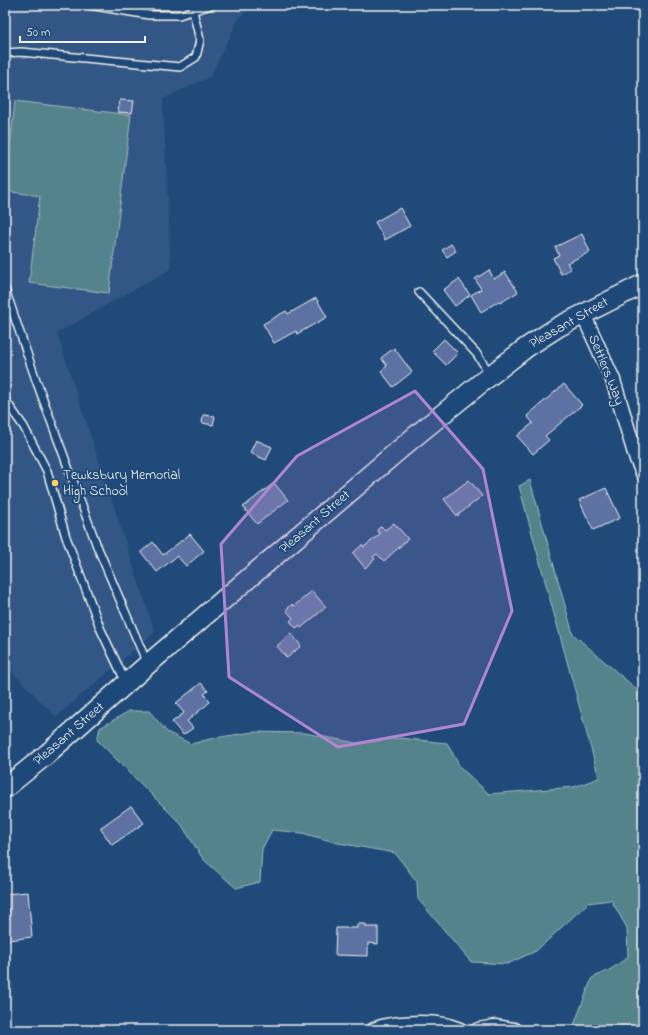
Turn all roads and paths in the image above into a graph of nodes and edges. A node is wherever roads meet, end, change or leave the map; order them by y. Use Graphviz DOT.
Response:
graph roads {
  1 [pos="89,5"];
  2 [pos="211,5"];
  3 [pos="193,11"];
  4 [pos="5,53"];
  5 [pos="643,284"];
  6 [pos="5,288"];
  7 [pos="420,292"];
  8 [pos="583,314"];
  9 [pos="491,376"];
  10 [pos="5,400"];
  11 [pos="643,473"];
  12 [pos="148,665"];
  13 [pos="126,684"];
  14 [pos="5,788"];
  15 [pos="374,1030"];
  16 [pos="460,1030"];
  17 [pos="478,1030"];
  18 [pos="514,1030"];
  1 -- 3 [label="lane"];
  2 -- 3 [label="lane"];
  3 -- 4 [label="lane"];
  5 -- 8 [label="main road, Pleasant Street"];
  6 -- 12 [label="lane"];
  7 -- 9 [label="lane"];
  8 -- 9 [label="main road, Pleasant Street"];
  8 -- 11 [label="street, Settlers Way"];
  9 -- 12 [label="main road, Pleasant Street"];
  10 -- 13 [label="lane"];
  12 -- 13 [label="main road, Pleasant Street"];
  13 -- 14 [label="main road, Pleasant Street"];
  15 -- 16 [label="street"];
  17 -- 18 [label="street"];
}
